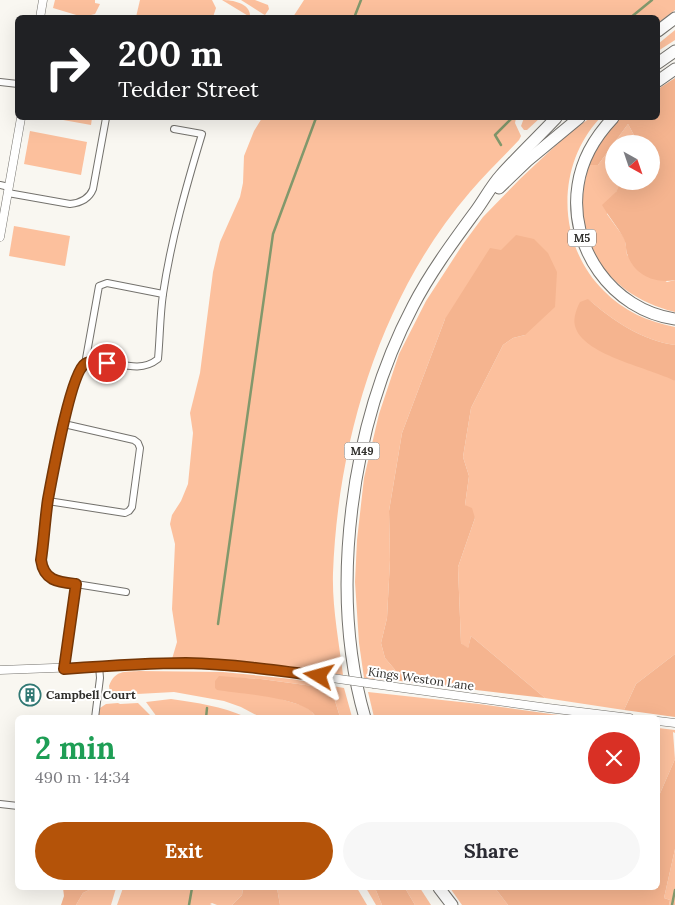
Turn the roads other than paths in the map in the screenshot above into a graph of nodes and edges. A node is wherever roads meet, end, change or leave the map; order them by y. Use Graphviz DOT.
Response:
graph roads {
  1 [pos="43,0"];
  2 [pos="40,15"];
  3 [pos="675,18"];
  4 [pos="660,29"];
  5 [pos="675,51"];
  6 [pos="660,62"];
  7 [pos="675,69"];
  8 [pos="660,80"];
  9 [pos="0,82"];
  10 [pos="15,84"];
  11 [pos="21,120"];
  12 [pos="106,120"];
  13 [pos="554,120"];
  14 [pos="577,120"];
  15 [pos="611,120"];
  16 [pos="174,129"];
  17 [pos="0,185"];
  18 [pos="9,190"];
  19 [pos="476,210"];
  20 [pos="0,237"];
  21 [pos="163,294"];
  22 [pos="675,319"];
  23 [pos="85,364"];
  24 [pos="64,424"];
  25 [pos="48,501"];
  26 [pos="76,584"];
  27 [pos="126,592"];
  28 [pos="100,666"];
  29 [pos="64,669"];
  30 [pos="0,670"];
  31 [pos="95,715"];
  32 [pos="364,715"];
  33 [pos="605,715"];
  34 [pos="660,721"];
  35 [pos="675,723"];
  36 [pos="0,804"];
  37 [pos="15,806"];
  38 [pos="434,890"];
  39 [pos="441,890"];
  40 [pos="441,905"];
  41 [pos="452,905"];
  1 -- 2 [label="street"];
  3 -- 4 [label="highway"];
  5 -- 6 [label="highway"];
  7 -- 8 [label="highway"];
  9 -- 10 [label="street"];
  11 -- 18 [label="street"];
  12 -- 18 [label="street"];
  13 -- 19 [label="highway, M49"];
  14 -- 19 [label="highway"];
  15 -- 22 [label="highway, M5"];
  16 -- 21 [label="street"];
  17 -- 18 [label="street"];
  18 -- 20 [label="street"];
  19 -- 32 [label="highway, M49"];
  21 -- 23 [label="street"];
  21 -- 23 [label="street"];
  23 -- 24 [label="street"];
  24 -- 25 [label="street"];
  24 -- 25 [label="street"];
  25 -- 26 [label="street"];
  26 -- 27 [label="street"];
  26 -- 29 [label="street"];
  28 -- 29 [label="street, Kings Weston Lane"];
  28 -- 31 [label="street"];
  28 -- 33 [label="street, Kings Weston Lane, bridge"];
  29 -- 30 [label="street, Kings Weston Lane"];
  34 -- 35 [label="street"];
  36 -- 37 [label="street"];
  38 -- 40 [label="highway"];
  39 -- 41 [label="highway"];
}
